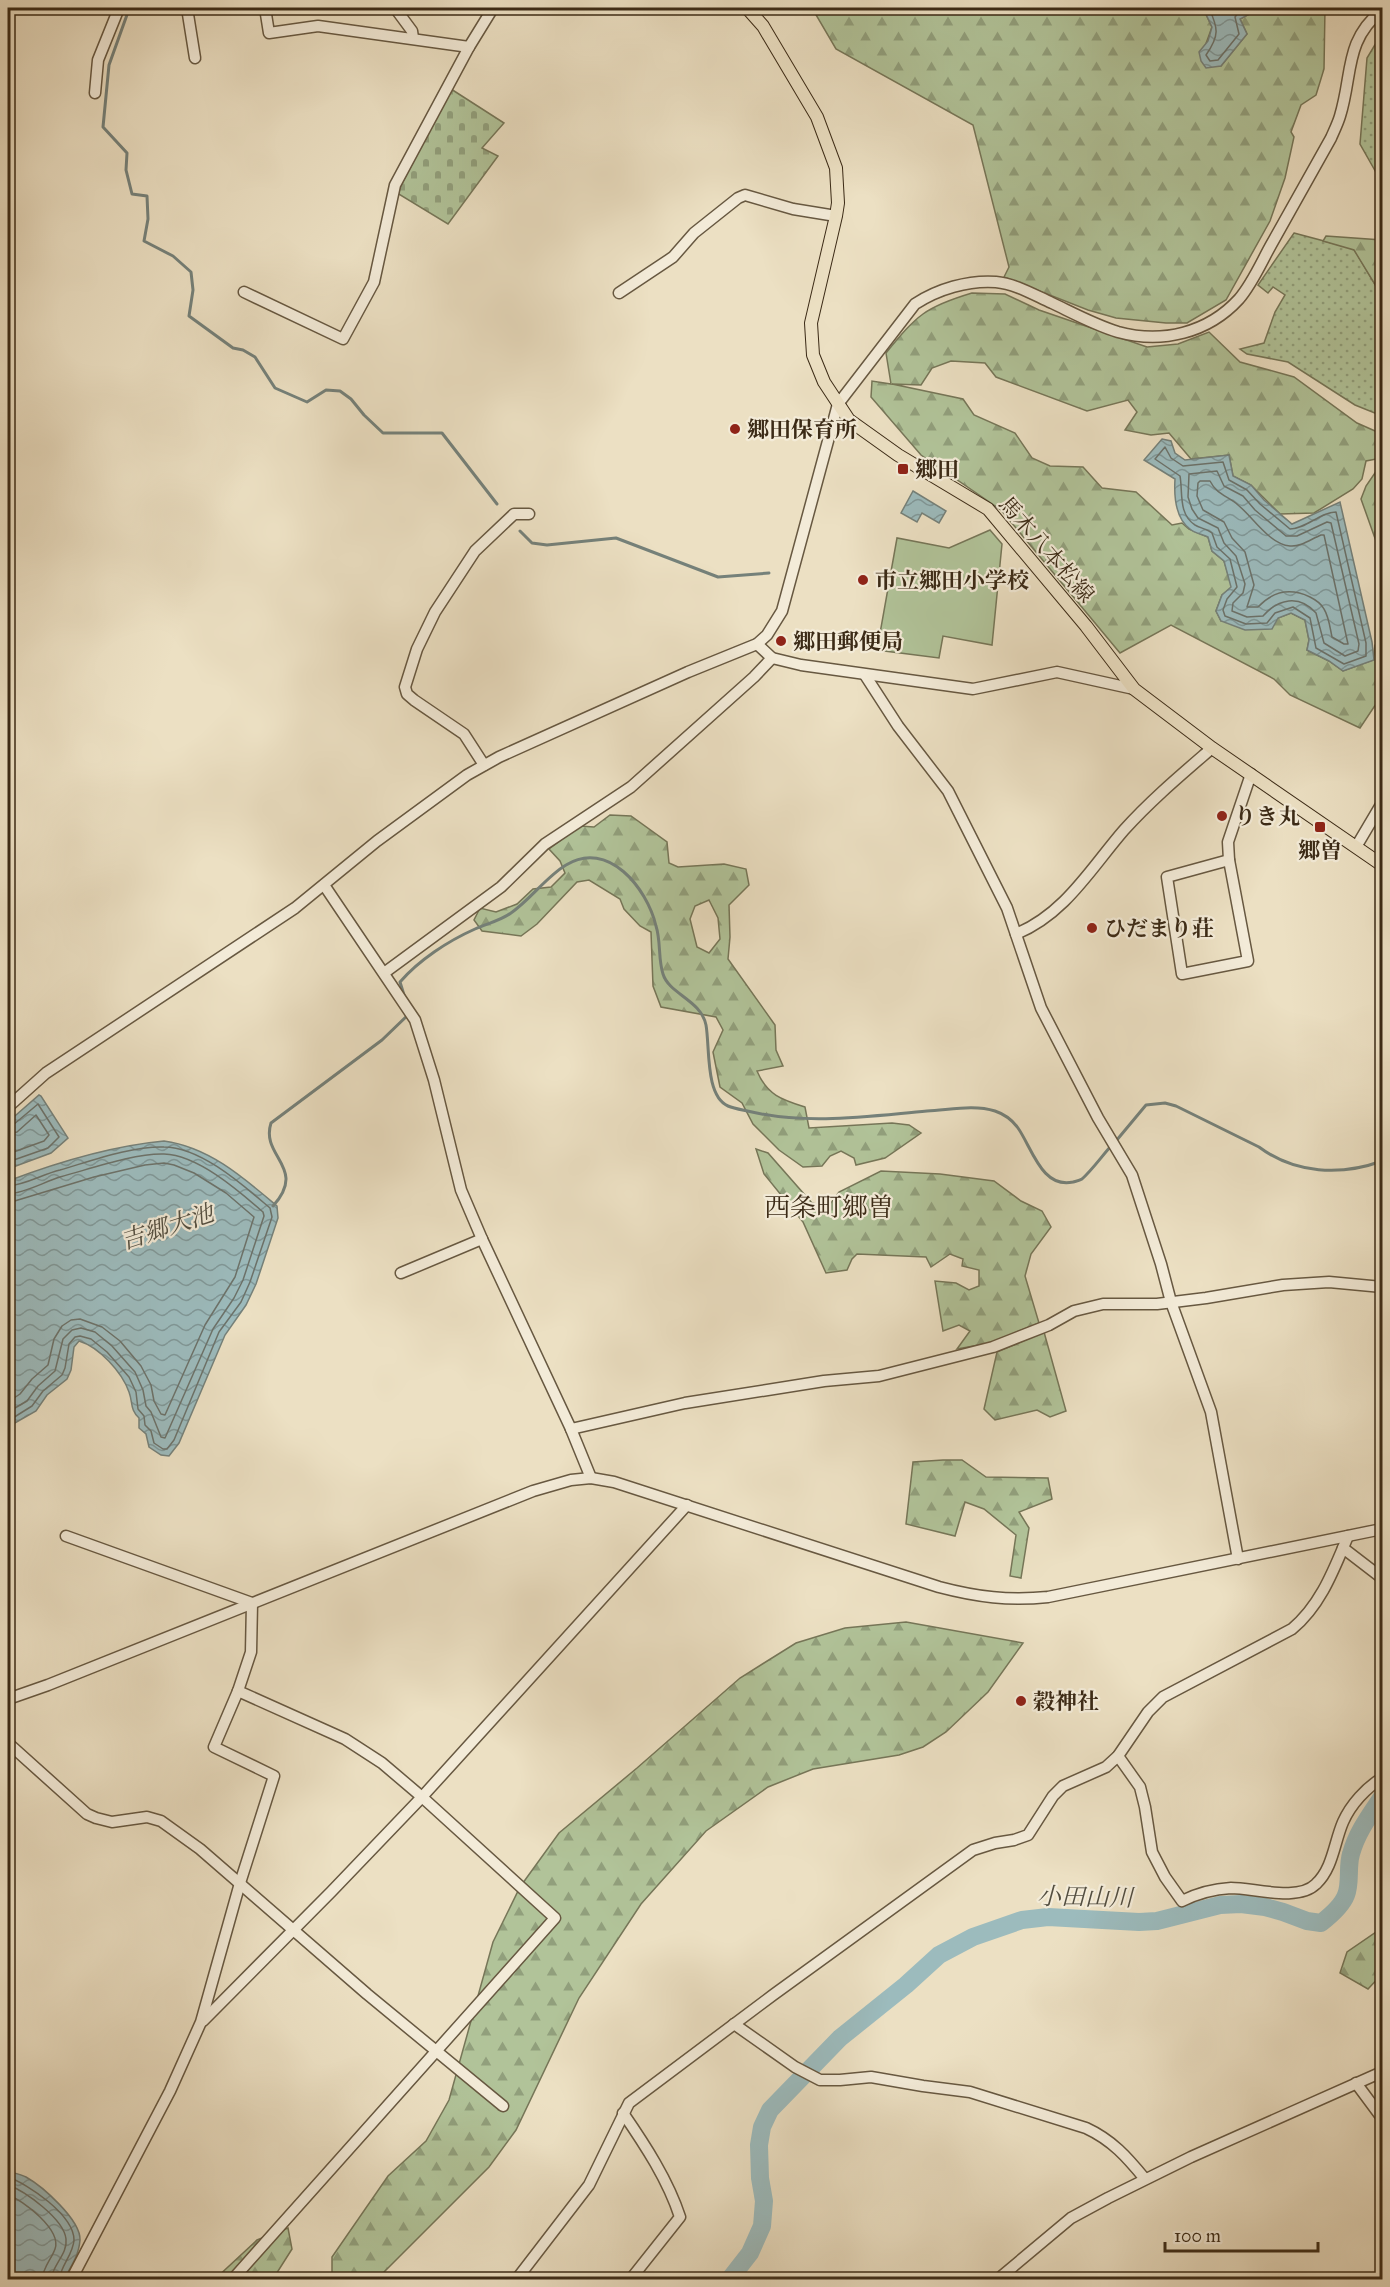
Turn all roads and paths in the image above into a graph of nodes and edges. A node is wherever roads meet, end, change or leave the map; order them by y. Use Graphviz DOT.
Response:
graph roads {
  1 [pos="119,8"];
  2 [pos="187,8"];
  3 [pos="265,8"];
  4 [pos="395,8"];
  5 [pos="493,8"];
  6 [pos="747,8"];
  7 [pos="1383,10"];
  8 [pos="413,38"];
  9 [pos="469,47"];
  10 [pos="195,58"];
  11 [pos="95,93"];
  12 [pos="837,216"];
  13 [pos="244,292"];
  14 [pos="619,293"];
  15 [pos="838,404"];
  16 [pos="529,514"];
  17 [pos="757,644"];
  18 [pos="771,658"];
  19 [pos="865,675"];
  20 [pos="1134,689"];
  21 [pos="1212,748"];
  22 [pos="484,765"];
  23 [pos="1251,774"];
  24 [pos="1383,803"];
  25 [pos="1356,847"];
  26 [pos="1228,860"];
  27 [pos="1383,865"];
  28 [pos="324,885"];
  29 [pos="1016,934"];
  30 [pos="384,973"];
  31 [pos="8,1107"];
  32 [pos="482,1239"];
  33 [pos="400,1273"];
  34 [pos="1383,1287"];
  35 [pos="1171,1302"];
  36 [pos="571,1429"];
  37 [pos="591,1479"];
  38 [pos="687,1505"];
  39 [pos="1383,1528"];
  40 [pos="66,1536"];
  41 [pos="1348,1536"];
  42 [pos="1343,1548"];
  43 [pos="1238,1559"];
  44 [pos="1383,1578"];
  45 [pos="252,1603"];
  46 [pos="238,1691"];
  47 [pos="8,1700"];
  48 [pos="8,1743"];
  49 [pos="1118,1756"];
  50 [pos="1383,1778"];
  51 [pos="422,1797"];
  52 [pos="240,1883"];
  53 [pos="294,1930"];
  54 [pos="201,2022"];
  55 [pos="734,2024"];
  56 [pos="435,2051"];
  57 [pos="1383,2072"];
  58 [pos="1356,2083"];
  59 [pos="503,2106"];
  60 [pos="623,2113"];
  61 [pos="1383,2118"];
  62 [pos="1145,2179"];
  63 [pos="70,2280"];
  64 [pos="232,2280"];
  65 [pos="516,2280"];
  66 [pos="630,2280"];
  67 [pos="997,2280"];
  1 -- 11 [label="street"];
  2 -- 10 [label="street"];
  3 -- 8 [label="street"];
  4 -- 8 [label="street"];
  5 -- 9 [label="street"];
  6 -- 12 [label="main road, 馬木八本松線"];
  7 -- 15 [label="street"];
  8 -- 9 [label="street"];
  9 -- 13 [label="street"];
  12 -- 14 [label="street"];
  12 -- 15 [label="main road, 馬木八本松線"];
  15 -- 17 [label="street"];
  15 -- 20 [label="main road, 馬木八本松線"];
  16 -- 22 [label="street"];
  17 -- 18 [label="street"];
  17 -- 22 [label="street"];
  18 -- 19 [label="street"];
  18 -- 30 [label="street"];
  19 -- 20 [label="street"];
  19 -- 29 [label="street"];
  20 -- 21 [label="main road, 馬木八本松線"];
  21 -- 23 [label="main road, 馬木八本松線"];
  21 -- 29 [label="street"];
  22 -- 28 [label="street"];
  23 -- 25 [label="main road, 馬木八本松線"];
  23 -- 26 [label="street"];
  24 -- 25 [label="street"];
  25 -- 27 [label="main road, 馬木八本松線"];
  26 -- 26 [label="street"];
  28 -- 30 [label="street"];
  28 -- 31 [label="street"];
  29 -- 35 [label="street"];
  30 -- 32 [label="street"];
  32 -- 33 [label="street"];
  32 -- 36 [label="street"];
  34 -- 35 [label="street"];
  35 -- 36 [label="street"];
  35 -- 43 [label="street"];
  36 -- 37 [label="street"];
  37 -- 38 [label="street"];
  37 -- 45 [label="street"];
  38 -- 43 [label="street"];
  38 -- 51 [label="street"];
  39 -- 41 [label="street"];
  40 -- 45 [label="street"];
  41 -- 42 [label="street"];
  41 -- 43 [label="street"];
  42 -- 44 [label="street"];
  42 -- 49 [label="street"];
  45 -- 46 [label="street"];
  45 -- 47 [label="street"];
  46 -- 51 [label="street"];
  46 -- 52 [label="street"];
  48 -- 52 [label="street"];
  49 -- 50 [label="street"];
  49 -- 55 [label="street"];
  51 -- 53 [label="street"];
  51 -- 56 [label="street"];
  52 -- 53 [label="street"];
  52 -- 54 [label="street"];
  53 -- 54 [label="street"];
  53 -- 56 [label="street"];
  54 -- 63 [label="street"];
  55 -- 60 [label="street"];
  55 -- 62 [label="street"];
  56 -- 59 [label="street"];
  56 -- 64 [label="street"];
  57 -- 58 [label="street"];
  58 -- 61 [label="street"];
  58 -- 62 [label="street"];
  60 -- 65 [label="street"];
  60 -- 66 [label="street"];
  62 -- 67 [label="street"];
}
